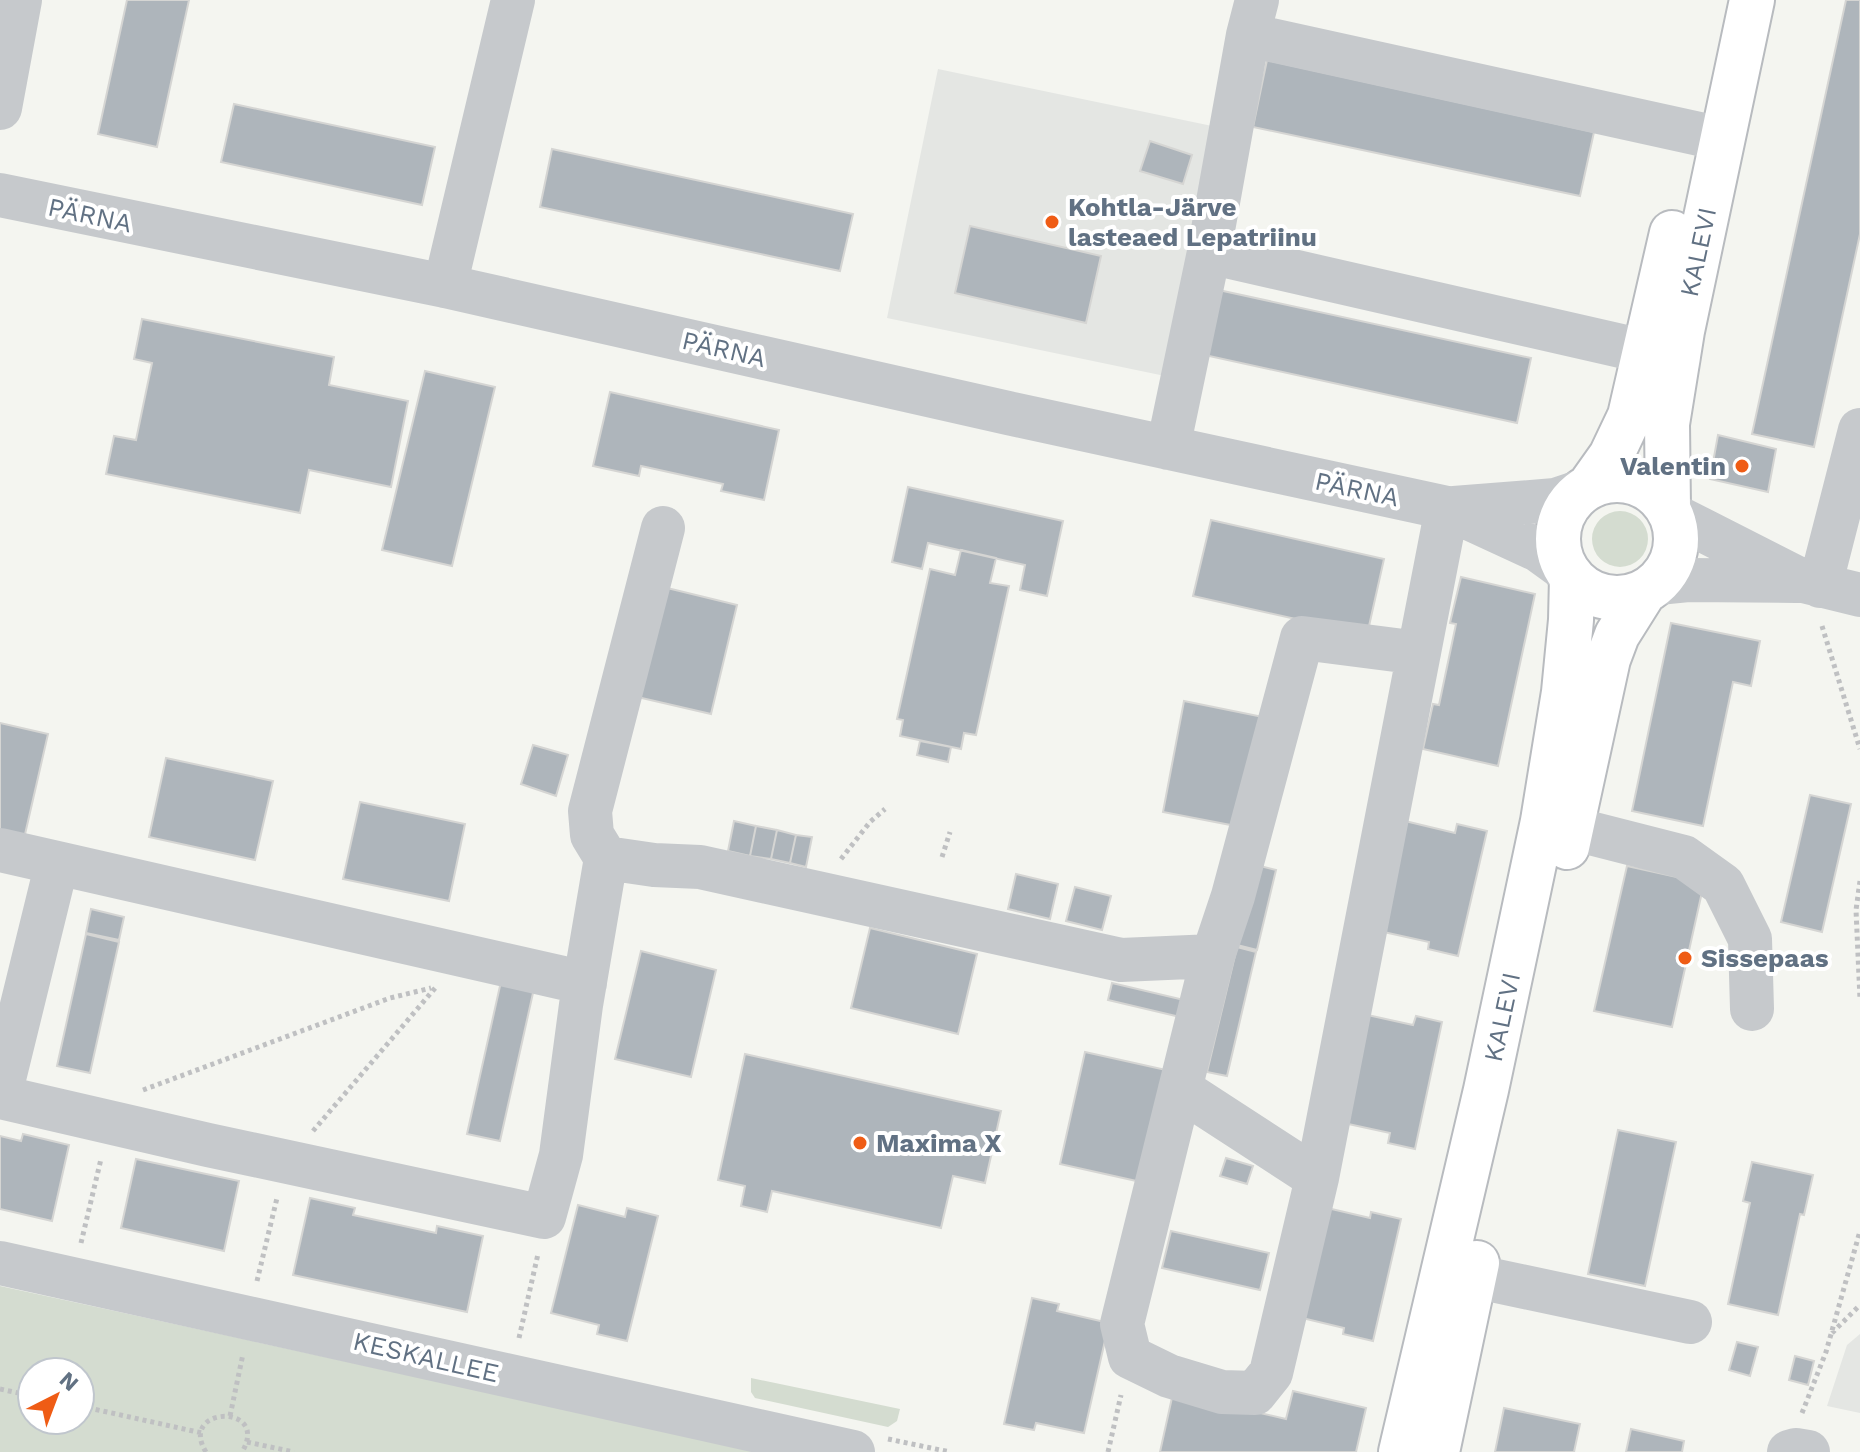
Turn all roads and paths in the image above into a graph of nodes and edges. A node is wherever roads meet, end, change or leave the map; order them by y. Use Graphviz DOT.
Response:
graph roads {
  1 [pos="20,0"];
  2 [pos="513,0"];
  3 [pos="1721,0"];
  4 [pos="1752,0"];
  5 [pos="1253,17"];
  6 [pos="0,108"];
  7 [pos="1708,136"];
  8 [pos="0,195"];
  9 [pos="1209,252"];
  10 [pos="445,286"];
  11 [pos="1661,355"];
  12 [pos="1860,430"];
  13 [pos="1168,448"];
  14 [pos="1586,489"];
  15 [pos="1447,508"];
  16 [pos="1669,511"];
  17 [pos="663,528"];
  18 [pos="1570,574"];
  19 [pos="1651,588"];
  20 [pos="1826,597"];
  21 [pos="1419,653"];
  22 [pos="1860,749"];
  23 [pos="885,809"];
  24 [pos="1557,824"];
  25 [pos="950,832"];
  26 [pos="0,850"];
  27 [pos="942,857"];
  28 [pos="606,858"];
  29 [pos="57,863"];
  30 [pos="1860,881"];
  31 [pos="816,892"];
  32 [pos="1213,956"];
  33 [pos="451,983"];
  34 [pos="585,983"];
  35 [pos="436,987"];
  36 [pos="1860,999"];
  37 [pos="1752,1009"];
  38 [pos="197,1072"];
  39 [pos="1180,1089"];
  40 [pos="0,1096"];
  41 [pos="286,1162"];
  42 [pos="1317,1178"];
  43 [pos="544,1217"];
  44 [pos="1860,1231"];
  45 [pos="0,1263"];
  46 [pos="1460,1273"];
  47 [pos="1860,1305"];
  48 [pos="1690,1322"];
  49 [pos="1831,1334"];
  50 [pos="517,1344"];
  51 [pos="1130,1357"];
  52 [pos="96,1410"];
  53 [pos="202,1433"];
  54 [pos="1799,1440"];
  55 [pos="247,1442"];
  56 [pos="206,1452"];
  57 [pos="242,1452"];
  58 [pos="294,1452"];
  59 [pos="853,1452"];
  60 [pos="1108,1452"];
  61 [pos="1401,1452"];
  62 [pos="1437,1452"];
  1 -- 6 [label="street"];
  2 -- 10 [label="street"];
  3 -- 7 [label="main road, KALEVI"];
  4 -- 7 [label="main road, KALEVI"];
  5 -- 7 [label="street"];
  5 -- 9 [label="street"];
  7 -- 11 [label="main road, KALEVI"];
  8 -- 10 [label="street, PÄRNA"];
  9 -- 11 [label="street"];
  9 -- 13 [label="street"];
  10 -- 13 [label="street, PÄRNA"];
  11 -- 14 [label="main road, KALEVI"];
  11 -- 16 [label="main road, KALEVI"];
  12 -- 20 [label="street"];
  13 -- 15 [label="street, PÄRNA"];
  14 -- 15 [label="street, PÄRNA"];
  14 -- 16 [label="main road"];
  14 -- 18 [label="main road, KALEVI"];
  15 -- 18 [label="street, PÄRNA"];
  15 -- 21 [label="street"];
  16 -- 19 [label="main road, KALEVI"];
  16 -- 20 [label="street"];
  17 -- 28 [label="street"];
  18 -- 19 [label="main road"];
  18 -- 24 [label="main road, KALEVI"];
  19 -- 20 [label="street"];
  19 -- 24 [label="main road, KALEVI"];
  20 -- 22 [label="path"];
  21 -- 32 [label="street"];
  21 -- 42 [label="street"];
  23 -- 31 [label="path"];
  24 -- 37 [label="street"];
  24 -- 46 [label="main road, KALEVI"];
  25 -- 27 [label="path"];
  26 -- 29 [label="street"];
  28 -- 31 [label="street"];
  28 -- 34 [label="street"];
  29 -- 34 [label="street"];
  29 -- 40 [label="street"];
  30 -- 36 [label="path"];
  31 -- 32 [label="street"];
  32 -- 39 [label="street"];
  33 -- 35 [label="path"];
  34 -- 43 [label="street"];
  35 -- 38 [label="path"];
  35 -- 41 [label="path"];
  39 -- 42 [label="street"];
  39 -- 51 [label="street"];
  40 -- 41 [label="street"];
  41 -- 43 [label="street"];
  42 -- 51 [label="street"];
  43 -- 50 [label="path"];
  44 -- 49 [label="path"];
  45 -- 59 [label="street, KESKALLEE"];
  46 -- 48 [label="street"];
  46 -- 61 [label="main road, KALEVI"];
  46 -- 62 [label="main road, KALEVI"];
  47 -- 49 [label="path"];
  49 -- 54 [label="path"];
  51 -- 60 [label="path"];
  52 -- 53 [label="path"];
  53 -- 55 [label="path"];
  53 -- 56 [label="path"];
  55 -- 57 [label="path"];
  55 -- 58 [label="path"];
}
